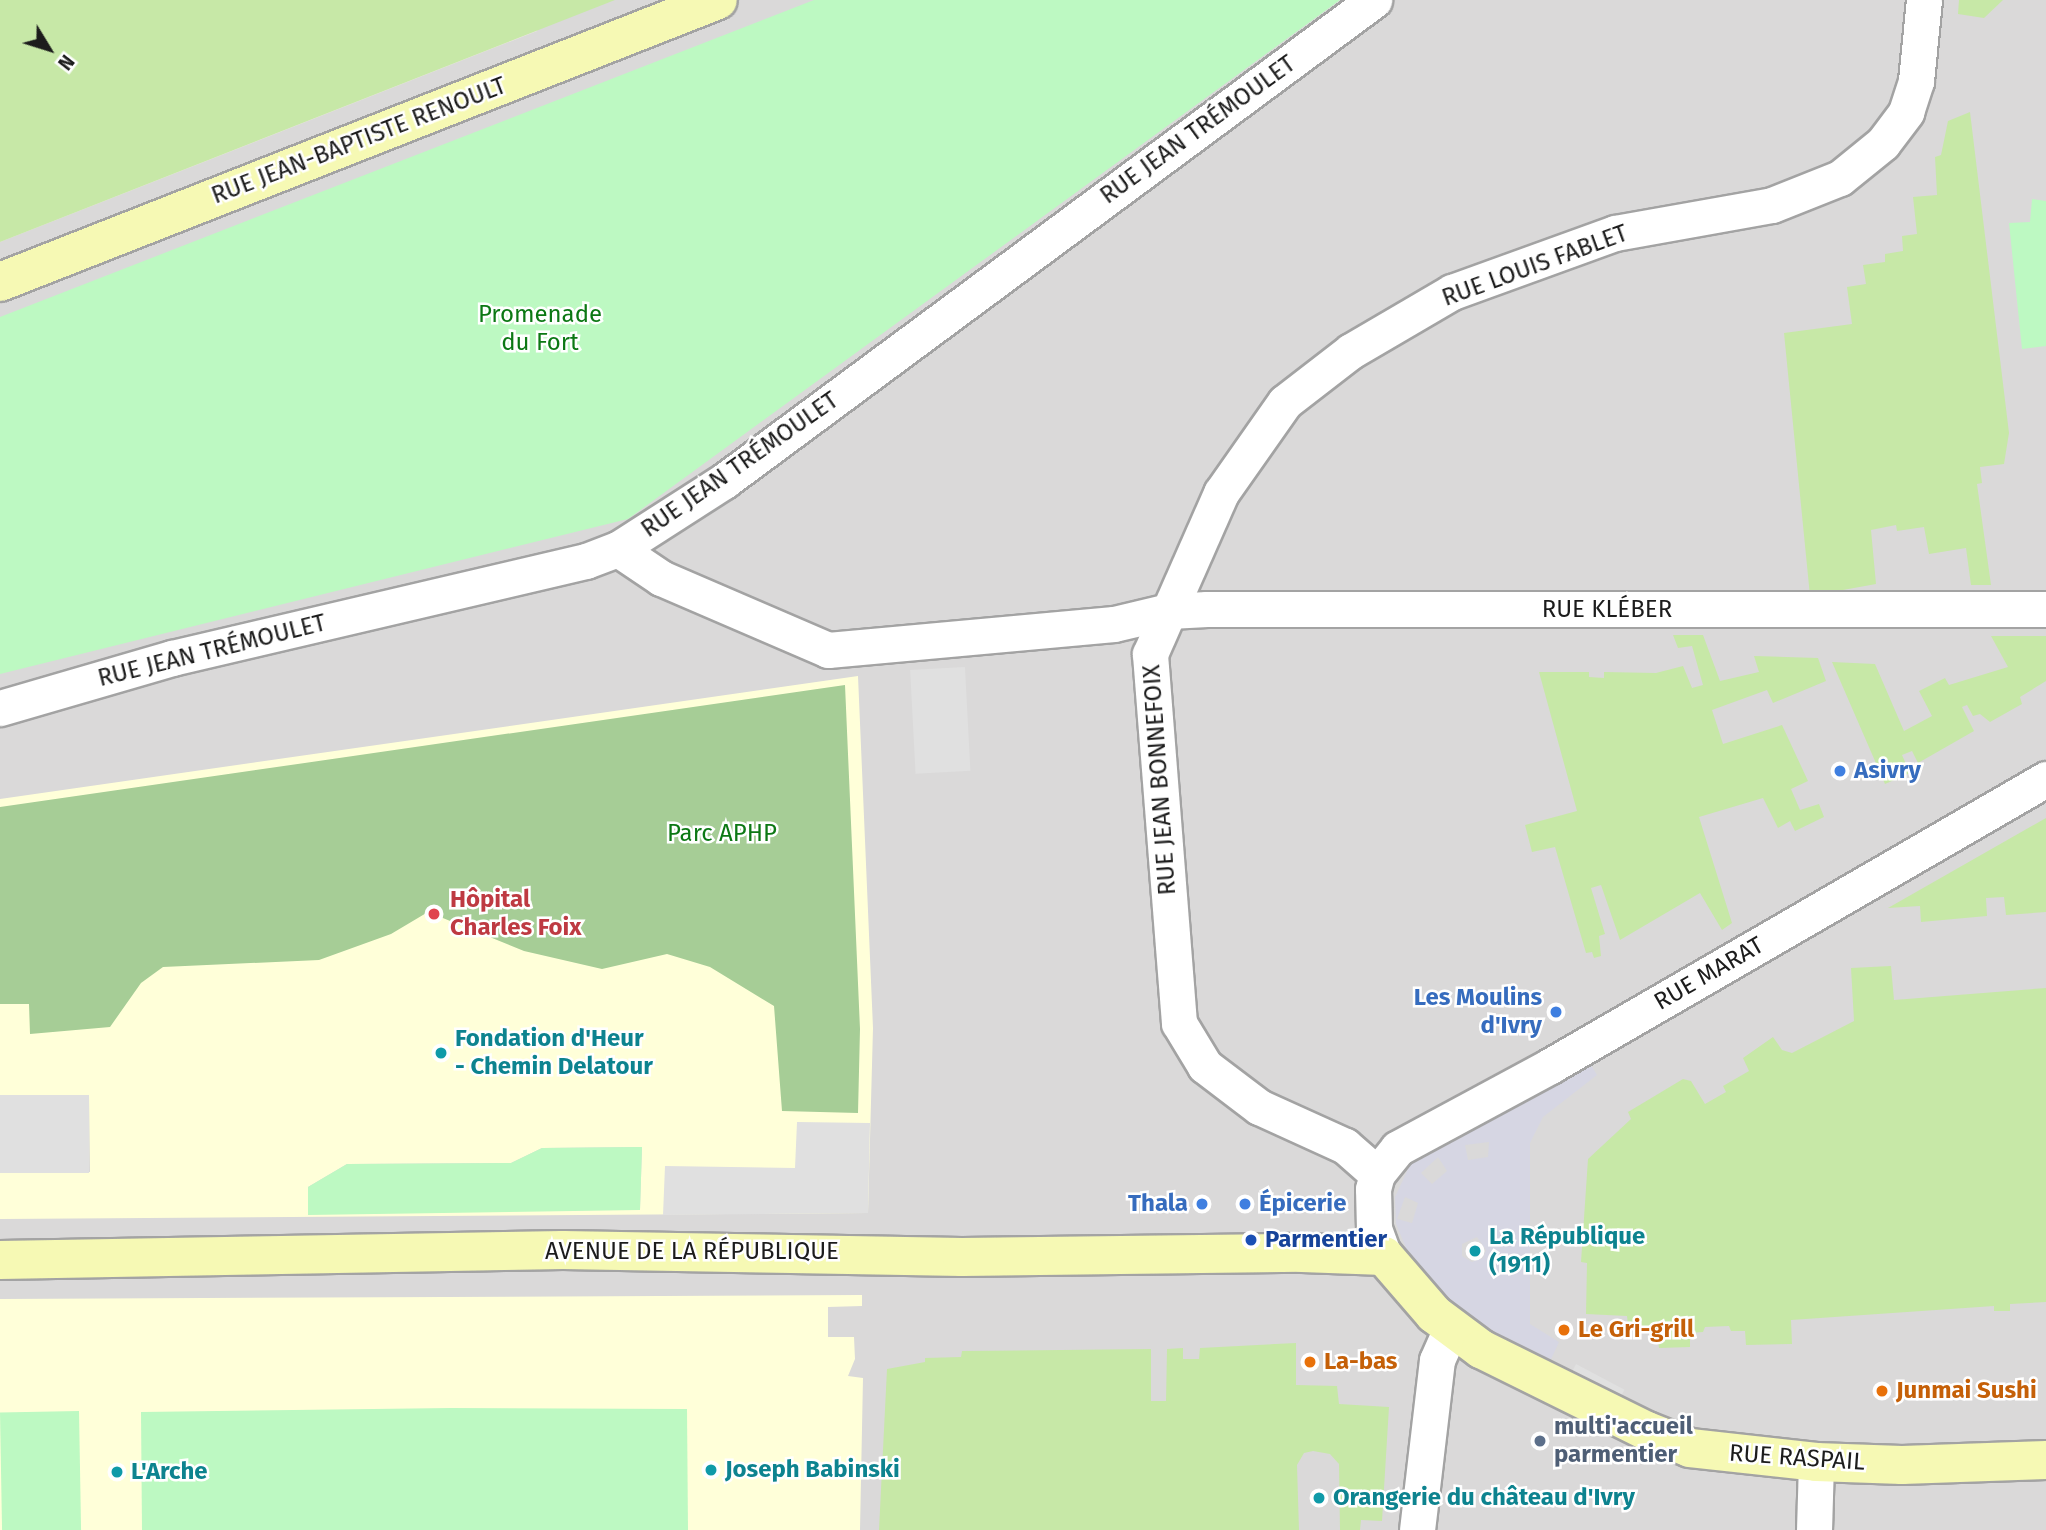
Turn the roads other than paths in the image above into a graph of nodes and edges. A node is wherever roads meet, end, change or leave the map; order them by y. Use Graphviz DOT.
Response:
graph roads {
  1 [pos="718,0"];
  2 [pos="1374,0"];
  3 [pos="1924,0"];
  4 [pos="0,282"];
  5 [pos="618,549"];
  6 [pos="2046,610"];
  7 [pos="1169,611"];
  8 [pos="0,708"];
  9 [pos="2046,779"];
  10 [pos="1377,1174"];
  11 [pos="1384,1256"];
  12 [pos="0,1260"];
  13 [pos="1451,1329"];
  14 [pos="2046,1460"];
  15 [pos="1816,1462"];
  16 [pos="1417,1530"];
  17 [pos="1814,1530"];
  1 -- 4 [label="street, RUE JEAN-BAPTISTE RENOULT"];
  2 -- 5 [label="street, RUE JEAN TRÉMOULET"];
  3 -- 7 [label="street, RUE LOUIS FABLET"];
  5 -- 7 [label="street"];
  5 -- 8 [label="street, RUE JEAN TRÉMOULET"];
  6 -- 7 [label="street, RUE KLÉBER"];
  7 -- 10 [label="street, RUE JEAN BONNEFOIX"];
  9 -- 10 [label="street, RUE MARAT"];
  10 -- 11 [label="street"];
  11 -- 12 [label="street, AVENUE DE LA RÉPUBLIQUE"];
  11 -- 13 [label="street, RUE RASPAIL"];
  13 -- 15 [label="street, RUE RASPAIL"];
  13 -- 16 [label="street"];
  14 -- 15 [label="street, RUE RASPAIL"];
  15 -- 17 [label="street"];
}
